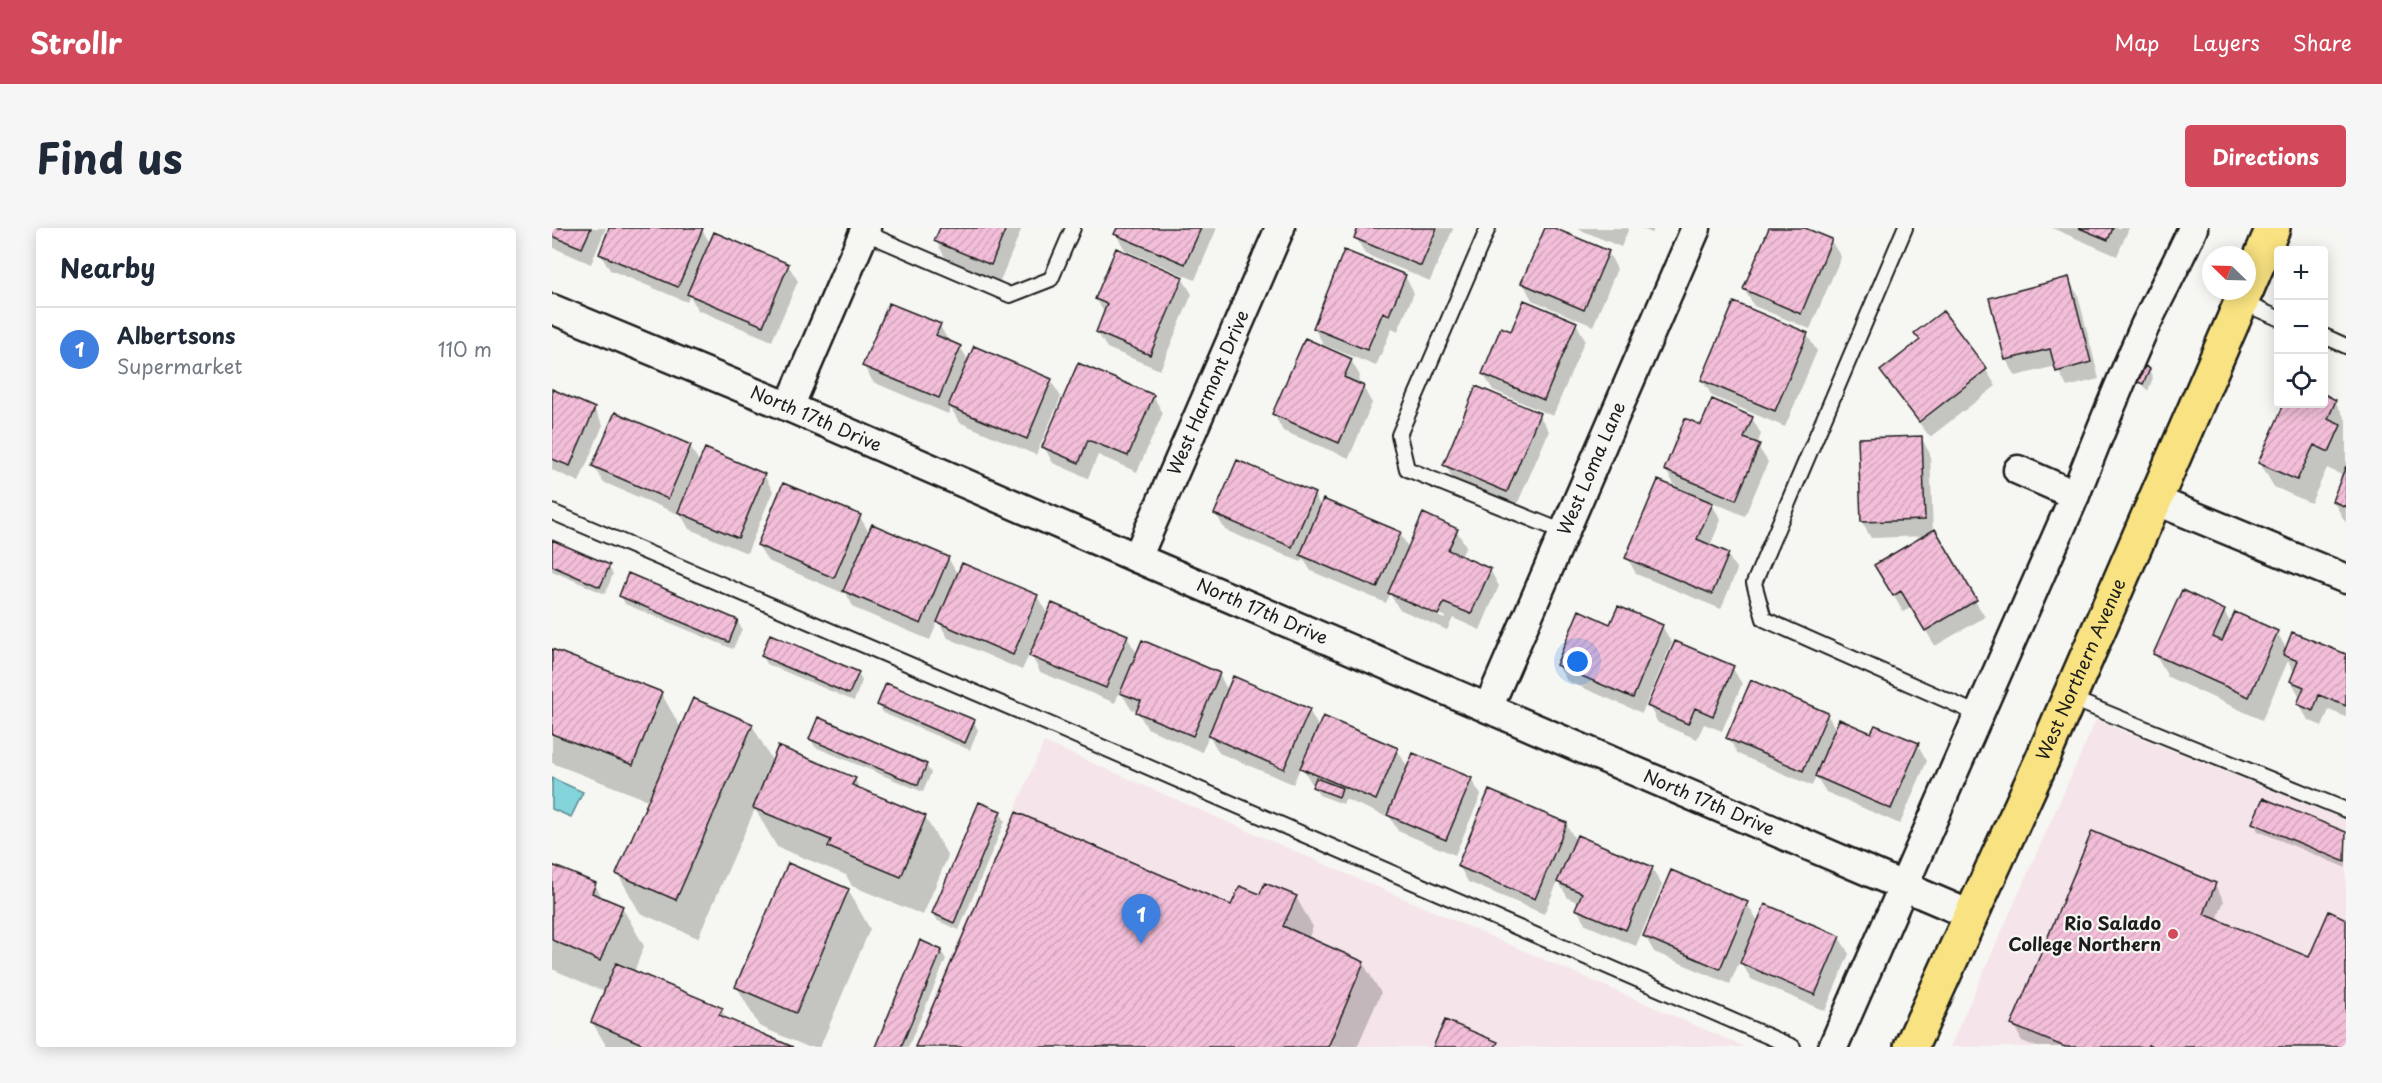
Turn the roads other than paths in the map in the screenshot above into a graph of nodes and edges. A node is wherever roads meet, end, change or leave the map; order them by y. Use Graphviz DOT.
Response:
graph roads {
  1 [pos="1073,228"];
  2 [pos="1280,228"];
  3 [pos="1488,228"];
  4 [pos="1696,228"];
  5 [pos="1905,228"];
  6 [pos="2193,228"];
  7 [pos="2273,228"];
  8 [pos="861,229"];
  9 [pos="2256,268"];
  10 [pos="2242,300"];
  11 [pos="2253,300"];
  12 [pos="552,309"];
  13 [pos="2274,315"];
  14 [pos="2328,338"];
  15 [pos="2346,345"];
  16 [pos="789,406"];
  17 [pos="2018,470"];
  18 [pos="2075,495"];
  19 [pos="2155,500"];
  20 [pos="552,513"];
  21 [pos="1564,532"];
  22 [pos="1137,558"];
  23 [pos="2346,579"];
  24 [pos="2070,698"];
  25 [pos="1488,708"];
  26 [pos="1980,715"];
  27 [pos="2346,810"];
  28 [pos="1904,886"];
  29 [pos="1973,915"];
  30 [pos="1792,1047"];
  31 [pos="1833,1047"];
  32 [pos="1911,1047"];
  1 -- 8 [label="lane"];
  2 -- 22 [label="street, West Harmont Drive"];
  3 -- 21 [label="lane"];
  4 -- 21 [label="street, West Loma Lane"];
  5 -- 26 [label="lane"];
  6 -- 18 [label="street"];
  7 -- 9 [label="main road, West Northern Avenue"];
  8 -- 16 [label="street"];
  10 -- 19 [label="main road, West Northern Avenue"];
  11 -- 13 [label="lane"];
  12 -- 16 [label="street, North 17th Drive"];
  14 -- 15 [label="lane"];
  16 -- 22 [label="street, North 17th Drive"];
  17 -- 18 [label="street"];
  18 -- 26 [label="street"];
  19 -- 23 [label="street"];
  19 -- 24 [label="main road, West Northern Avenue"];
  20 -- 30 [label="lane"];
  21 -- 25 [label="street, West Loma Lane"];
  22 -- 25 [label="street, North 17th Drive"];
  24 -- 27 [label="lane"];
  24 -- 29 [label="main road, West Northern Avenue"];
  25 -- 28 [label="street, North 17th Drive"];
  26 -- 28 [label="street"];
  28 -- 29 [label="street, North 17th Drive"];
  28 -- 31 [label="street"];
  29 -- 32 [label="main road, West Northern Avenue"];
}
